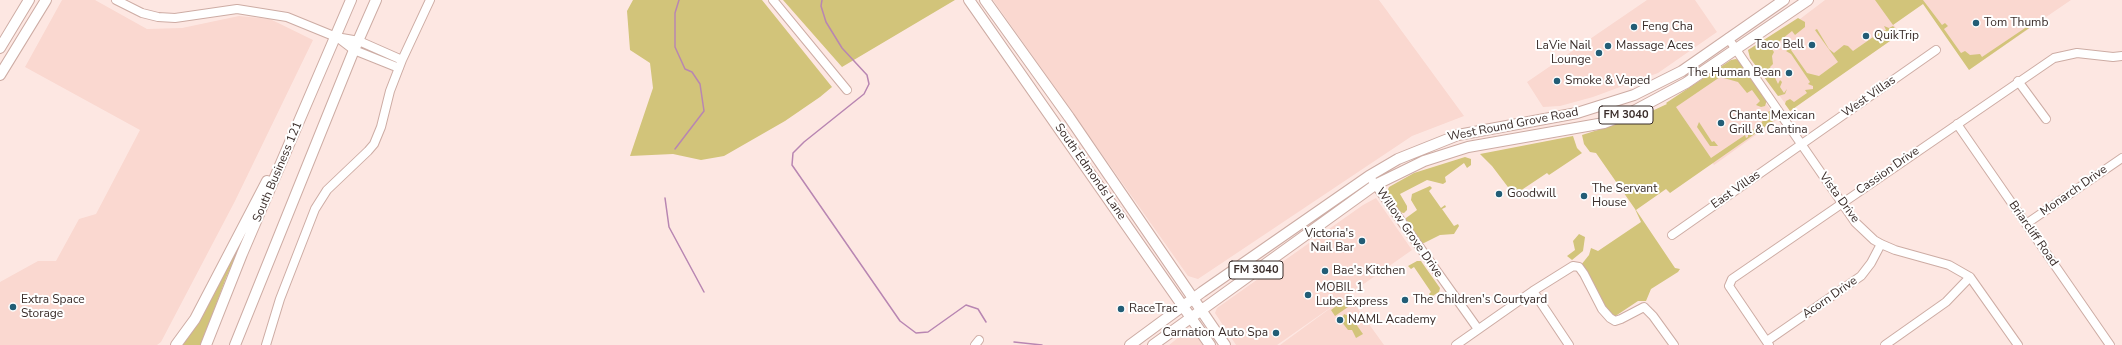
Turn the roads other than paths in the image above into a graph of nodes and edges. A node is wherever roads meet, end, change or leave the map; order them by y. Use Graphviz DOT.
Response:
graph roads {
  1 [pos="29,0"];
  2 [pos="46,0"];
  3 [pos="116,0"];
  4 [pos="351,0"];
  5 [pos="376,0"];
  6 [pos="430,0"];
  7 [pos="773,0"];
  8 [pos="986,0"];
  9 [pos="1784,0"];
  10 [pos="1808,0"];
  11 [pos="971,3"];
  12 [pos="336,37"];
  13 [pos="1728,38"];
  14 [pos="359,41"];
  15 [pos="0,48"];
  16 [pos="354,50"];
  17 [pos="1736,50"];
  18 [pos="1936,50"];
  19 [pos="2122,56"];
  20 [pos="402,60"];
  21 [pos="399,68"];
  22 [pos="0,75"];
  23 [pos="2018,81"];
  24 [pos="847,90"];
  25 [pos="303,114"];
  26 [pos="2046,119"];
  27 [pos="1957,124"];
  28 [pos="1801,144"];
  29 [pos="2122,158"];
  30 [pos="1369,176"];
  31 [pos="1375,185"];
  32 [pos="1841,203"];
  33 [pos="2026,224"];
  34 [pos="1672,235"];
  35 [pos="1881,244"];
  36 [pos="1970,277"];
  37 [pos="1533,291"];
  38 [pos="1194,297"];
  39 [pos="1184,306"];
  40 [pos="1202,309"];
  41 [pos="1191,316"];
  42 [pos="1478,329"];
  43 [pos="240,332"];
  44 [pos="1768,343"];
  45 [pos="2015,344"];
  46 [pos="176,345"];
  47 [pos="206,345"];
  48 [pos="235,345"];
  49 [pos="243,345"];
  50 [pos="266,345"];
  51 [pos="1130,345"];
  52 [pos="1153,345"];
  53 [pos="1210,345"];
  54 [pos="1225,345"];
  55 [pos="1456,345"];
  56 [pos="1569,345"];
  57 [pos="1674,345"];
  58 [pos="1885,345"];
  59 [pos="2110,345"];
  1 -- 15 [label="main road"];
  2 -- 22 [label="main road"];
  3 -- 12 [label="street"];
  4 -- 12 [label="main road, South Business 121"];
  5 -- 14 [label="main road, South Business 121"];
  6 -- 20 [label="street"];
  7 -- 24 [label="street"];
  8 -- 11 [label="main road"];
  8 -- 38 [label="main road, South Edmonds Lane"];
  9 -- 13 [label="main road, West Round Grove Road / FM 3040"];
  10 -- 17 [label="main road, West Round Grove Road / FM 3040"];
  11 -- 39 [label="main road, South Edmonds Lane"];
  12 -- 14 [label="street"];
  12 -- 16 [label="street"];
  12 -- 25 [label="main road, South Business 121"];
  13 -- 17 [label="street, Vista Drive"];
  13 -- 30 [label="main road, West Round Grove Road / FM 3040"];
  14 -- 16 [label="main road, South Business 121"];
  14 -- 20 [label="street"];
  16 -- 21 [label="street"];
  16 -- 43 [label="main road, South Business 121"];
  17 -- 28 [label="street, Vista Drive"];
  17 -- 31 [label="main road, West Round Grove Road / FM 3040"];
  18 -- 28 [label="street, West Villas"];
  19 -- 23 [label="street, Cassion Drive"];
  20 -- 21 [label="street"];
  21 -- 50 [label="street"];
  23 -- 26 [label="street"];
  23 -- 27 [label="street, Cassion Drive"];
  25 -- 46 [label="main road"];
  25 -- 47 [label="main road, South Business 121"];
  27 -- 32 [label="street, Cassion Drive"];
  27 -- 33 [label="street, Briarcliff Road"];
  28 -- 32 [label="street, Vista Drive"];
  28 -- 34 [label="street, East Villas"];
  29 -- 33 [label="street, Monarch Drive"];
  30 -- 31 [label="street, Willow Grove Drive"];
  30 -- 38 [label="main road, West Round Grove Road / FM 3040"];
  31 -- 40 [label="main road, West Round Grove Road / FM 3040"];
  31 -- 42 [label="street, Willow Grove Drive"];
  32 -- 35 [label="street, Vista Drive"];
  32 -- 44 [label="street, Cassion Drive"];
  33 -- 59 [label="street, Briarcliff Road"];
  35 -- 36 [label="street, Vista Drive"];
  35 -- 44 [label="street, Acorn Drive"];
  36 -- 45 [label="street, Vista Drive"];
  36 -- 58 [label="street"];
  37 -- 42 [label="street"];
  37 -- 56 [label="street"];
  37 -- 57 [label="street"];
  38 -- 39 [label="main road, West Round Grove Road / FM 3040"];
  38 -- 40 [label="main road, South Edmonds Lane"];
  39 -- 41 [label="main road, South Edmonds Lane"];
  39 -- 51 [label="main road, West Round Grove Road / FM 3040"];
  40 -- 41 [label="main road, West Round Grove Road / FM 3040"];
  40 -- 54 [label="main road, South Edmonds Lane"];
  41 -- 52 [label="main road, West Round Grove Road / FM 3040"];
  41 -- 53 [label="main road, South Edmonds Lane"];
  42 -- 55 [label="street"];
  43 -- 48 [label="main road, South Business 121"];
  43 -- 49 [label="main road"];
}
